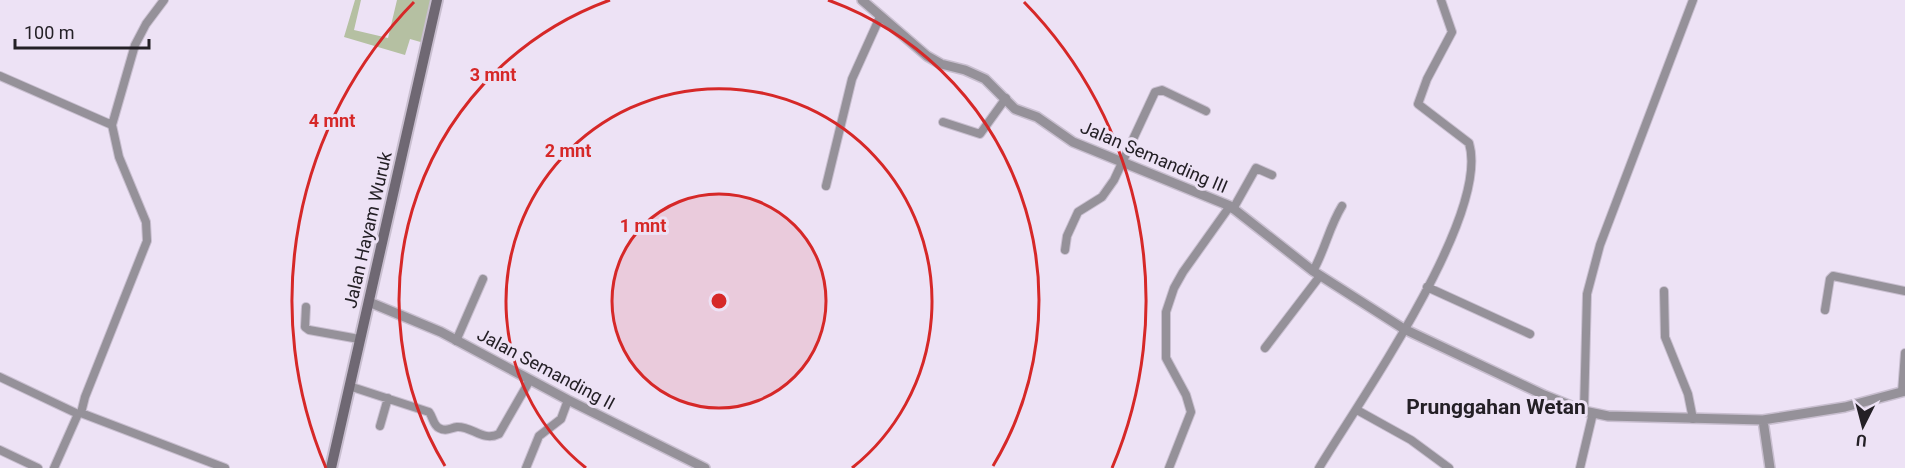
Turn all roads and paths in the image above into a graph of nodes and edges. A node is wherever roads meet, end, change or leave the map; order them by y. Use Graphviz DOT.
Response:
graph roads {
  1 [pos="164,0"];
  2 [pos="437,0"];
  3 [pos="862,0"];
  4 [pos="1440,0"];
  5 [pos="1693,0"];
  6 [pos="880,16"];
  7 [pos="0,76"];
  8 [pos="1006,98"];
  9 [pos="1206,111"];
  10 [pos="943,122"];
  11 [pos="112,125"];
  12 [pos="1120,163"];
  13 [pos="1272,175"];
  14 [pos="826,186"];
  15 [pos="1342,206"];
  16 [pos="1232,207"];
  17 [pos="1065,250"];
  18 [pos="1317,274"];
  19 [pos="483,279"];
  20 [pos="1427,287"];
  21 [pos="1664,291"];
  22 [pos="1905,291"];
  23 [pos="369,302"];
  24 [pos="306,307"];
  25 [pos="1825,310"];
  26 [pos="1404,329"];
  27 [pos="1530,334"];
  28 [pos="359,339"];
  29 [pos="456,341"];
  30 [pos="1265,348"];
  31 [pos="1905,353"];
  32 [pos="0,377"];
  33 [pos="530,380"];
  34 [pos="349,386"];
  35 [pos="1903,391"];
  36 [pos="388,398"];
  37 [pos="568,400"];
  38 [pos="1357,410"];
  39 [pos="1589,412"];
  40 [pos="79,413"];
  41 [pos="1693,419"];
  42 [pos="1763,420"];
  43 [pos="380,426"];
  44 [pos="0,450"];
  45 [pos="38,468"];
  46 [pos="54,468"];
  47 [pos="225,468"];
  48 [pos="331,468"];
  49 [pos="526,468"];
  50 [pos="705,468"];
  51 [pos="1169,468"];
  52 [pos="1319,468"];
  53 [pos="1449,468"];
  54 [pos="1580,468"];
  55 [pos="1770,468"];
  1 -- 11 [label="street"];
  2 -- 23 [label="main road, Jalan Hayam Wuruk"];
  3 -- 6 [label="street, Jalan Semanding III"];
  4 -- 20 [label="street"];
  5 -- 39 [label="street"];
  6 -- 8 [label="street, Jalan Semanding III"];
  6 -- 14 [label="street"];
  7 -- 11 [label="street"];
  8 -- 10 [label="street"];
  8 -- 12 [label="street, Jalan Semanding III"];
  9 -- 12 [label="street"];
  11 -- 40 [label="street"];
  12 -- 16 [label="street, Jalan Semanding III"];
  12 -- 17 [label="street"];
  13 -- 16 [label="street"];
  15 -- 18 [label="street"];
  16 -- 18 [label="street, Jalan Semanding III"];
  16 -- 51 [label="street"];
  18 -- 26 [label="street, Jalan Semanding III"];
  18 -- 30 [label="street"];
  19 -- 29 [label="street"];
  20 -- 26 [label="street"];
  20 -- 27 [label="street"];
  21 -- 41 [label="street"];
  22 -- 25 [label="street"];
  23 -- 28 [label="main road, Jalan Hayam Wuruk"];
  23 -- 29 [label="street, Jalan Semanding II"];
  24 -- 28 [label="street"];
  26 -- 38 [label="street"];
  26 -- 39 [label="street, Jalan Semanding III"];
  28 -- 34 [label="main road, Jalan Hayam Wuruk"];
  29 -- 33 [label="street, Jalan Semanding II"];
  31 -- 35 [label="street"];
  32 -- 40 [label="street"];
  33 -- 36 [label="street"];
  33 -- 37 [label="street, Jalan Semanding II"];
  34 -- 36 [label="street"];
  34 -- 48 [label="main road, Jalan Hayam Wuruk"];
  35 -- 42 [label="street, Jalan Semanding III"];
  36 -- 43 [label="street"];
  37 -- 49 [label="street"];
  37 -- 50 [label="street, Jalan Semanding II"];
  38 -- 52 [label="street"];
  38 -- 53 [label="street"];
  39 -- 41 [label="street, Jalan Semanding III"];
  39 -- 54 [label="street"];
  40 -- 46 [label="street"];
  40 -- 47 [label="street"];
  41 -- 42 [label="street, Jalan Semanding III"];
  42 -- 55 [label="street"];
  44 -- 45 [label="street"];
}
